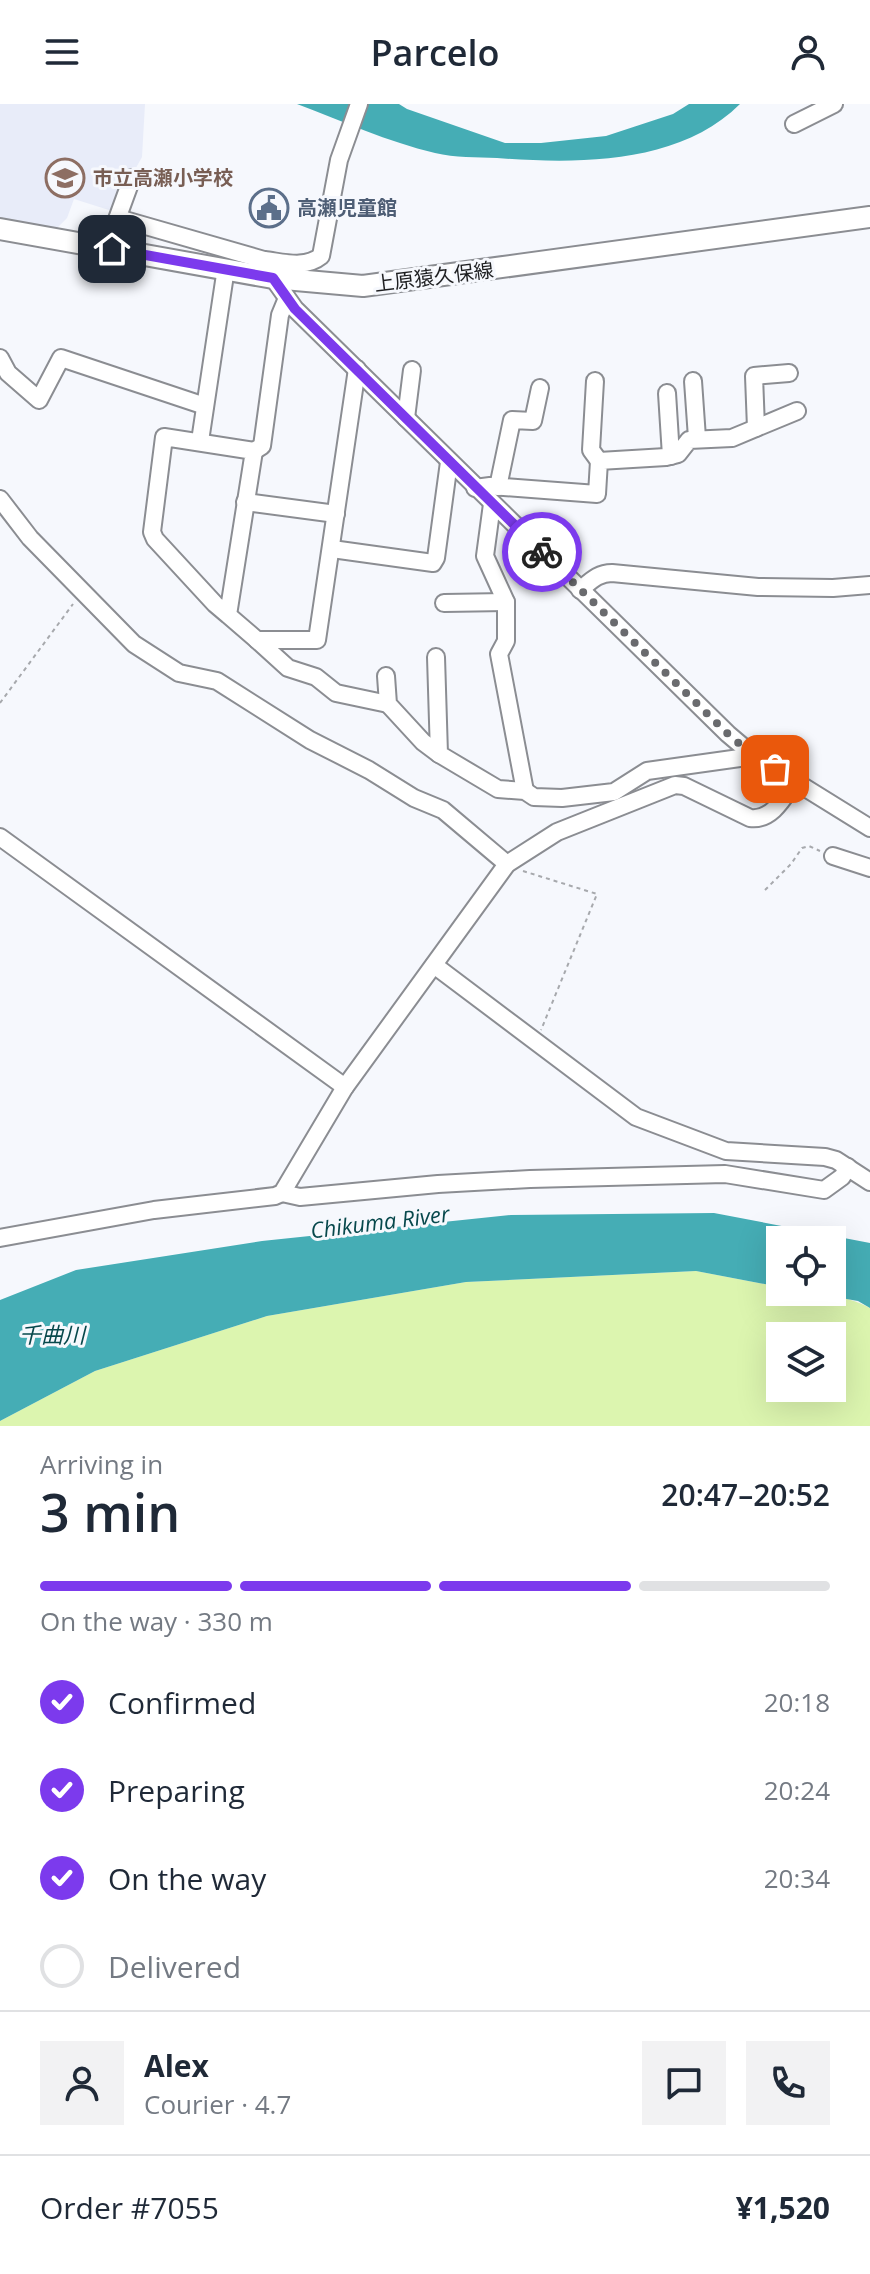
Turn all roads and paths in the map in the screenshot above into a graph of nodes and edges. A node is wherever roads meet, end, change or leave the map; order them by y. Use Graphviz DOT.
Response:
graph roads {
  1 [pos="359,104"];
  2 [pos="834,104"];
  3 [pos="794,124"];
  4 [pos="132,178"];
  5 [pos="870,217"];
  6 [pos="118,218"];
  7 [pos="0,229"];
  8 [pos="112,249"];
  9 [pos="226,268"];
  10 [pos="266,271"];
  11 [pos="287,298"];
  12 [pos="0,358"];
  13 [pos="357,369"];
  14 [pos="412,370"];
  15 [pos="789,373"];
  16 [pos="595,381"];
  17 [pos="693,381"];
  18 [pos="540,388"];
  19 [pos="667,393"];
  20 [pos="205,406"];
  21 [pos="797,411"];
  22 [pos="406,418"];
  23 [pos="756,428"];
  24 [pos="697,438"];
  25 [pos="200,441"];
  26 [pos="254,451"];
  27 [pos="671,456"];
  28 [pos="599,461"];
  29 [pos="449,462"];
  30 [pos="498,487"];
  31 [pos="475,488"];
  32 [pos="0,499"];
  33 [pos="245,502"];
  34 [pos="492,504"];
  35 [pos="336,514"];
  36 [pos="332,549"];
  37 [pos="870,585"];
  38 [pos="580,590"];
  39 [pos="82,592"];
  40 [pos="506,602"];
  41 [pos="444,603"];
  42 [pos="228,615"];
  43 [pos="257,640"];
  44 [pos="436,657"];
  45 [pos="386,676"];
  46 [pos="0,703"];
  47 [pos="388,704"];
  48 [pos="439,754"];
  49 [pos="754,756"];
  50 [pos="795,781"];
  51 [pos="525,791"];
  52 [pos="870,828"];
  53 [pos="0,837"];
  54 [pos="833,856"];
  55 [pos="507,864"];
  56 [pos="870,868"];
  57 [pos="765,890"];
  58 [pos="434,965"];
  59 [pos="536,1043"];
  60 [pos="345,1087"];
  61 [pos="848,1167"];
  62 [pos="870,1182"];
  63 [pos="282,1193"];
  64 [pos="0,1238"];
  1 -- 10 [label="street"];
  2 -- 3 [label="street"];
  4 -- 6 [label="street"];
  5 -- 10 [label="main road, 上原猿久保線"];
  6 -- 8 [label="street"];
  6 -- 10 [label="street"];
  7 -- 8 [label="main road, 上原猿久保線"];
  8 -- 9 [label="main road, 上原猿久保線"];
  9 -- 10 [label="main road, 上原猿久保線"];
  9 -- 20 [label="street"];
  10 -- 11 [label="street"];
  11 -- 13 [label="street"];
  11 -- 26 [label="street"];
  12 -- 20 [label="street"];
  13 -- 22 [label="street"];
  13 -- 35 [label="street"];
  14 -- 22 [label="street"];
  15 -- 23 [label="street"];
  16 -- 28 [label="street"];
  17 -- 24 [label="street"];
  18 -- 30 [label="street"];
  19 -- 27 [label="street"];
  20 -- 25 [label="street"];
  21 -- 23 [label="street"];
  22 -- 29 [label="street"];
  23 -- 24 [label="street"];
  24 -- 27 [label="street"];
  25 -- 26 [label="street"];
  25 -- 42 [label="street"];
  26 -- 33 [label="street"];
  27 -- 28 [label="street"];
  28 -- 30 [label="street"];
  29 -- 31 [label="street"];
  29 -- 36 [label="street"];
  30 -- 31 [label="street"];
  31 -- 34 [label="street"];
  32 -- 39 [label="street"];
  33 -- 35 [label="street"];
  33 -- 42 [label="street"];
  34 -- 38 [label="street"];
  34 -- 40 [label="street"];
  35 -- 36 [label="street"];
  36 -- 43 [label="street"];
  37 -- 38 [label="street"];
  38 -- 49 [label="street"];
  39 -- 46 [label="path"];
  39 -- 55 [label="street"];
  40 -- 41 [label="street"];
  40 -- 51 [label="street"];
  42 -- 43 [label="street"];
  43 -- 47 [label="street"];
  44 -- 48 [label="street"];
  45 -- 47 [label="street"];
  47 -- 48 [label="street"];
  48 -- 51 [label="street"];
  49 -- 50 [label="street"];
  49 -- 51 [label="street"];
  50 -- 52 [label="street"];
  50 -- 55 [label="street"];
  53 -- 60 [label="street"];
  54 -- 56 [label="street"];
  54 -- 57 [label="path"];
  55 -- 58 [label="street"];
  55 -- 59 [label="path"];
  58 -- 59 [label="street"];
  58 -- 60 [label="street"];
  59 -- 61 [label="street"];
  60 -- 63 [label="street"];
  61 -- 62 [label="street"];
  61 -- 63 [label="street"];
  63 -- 64 [label="street"];
}
